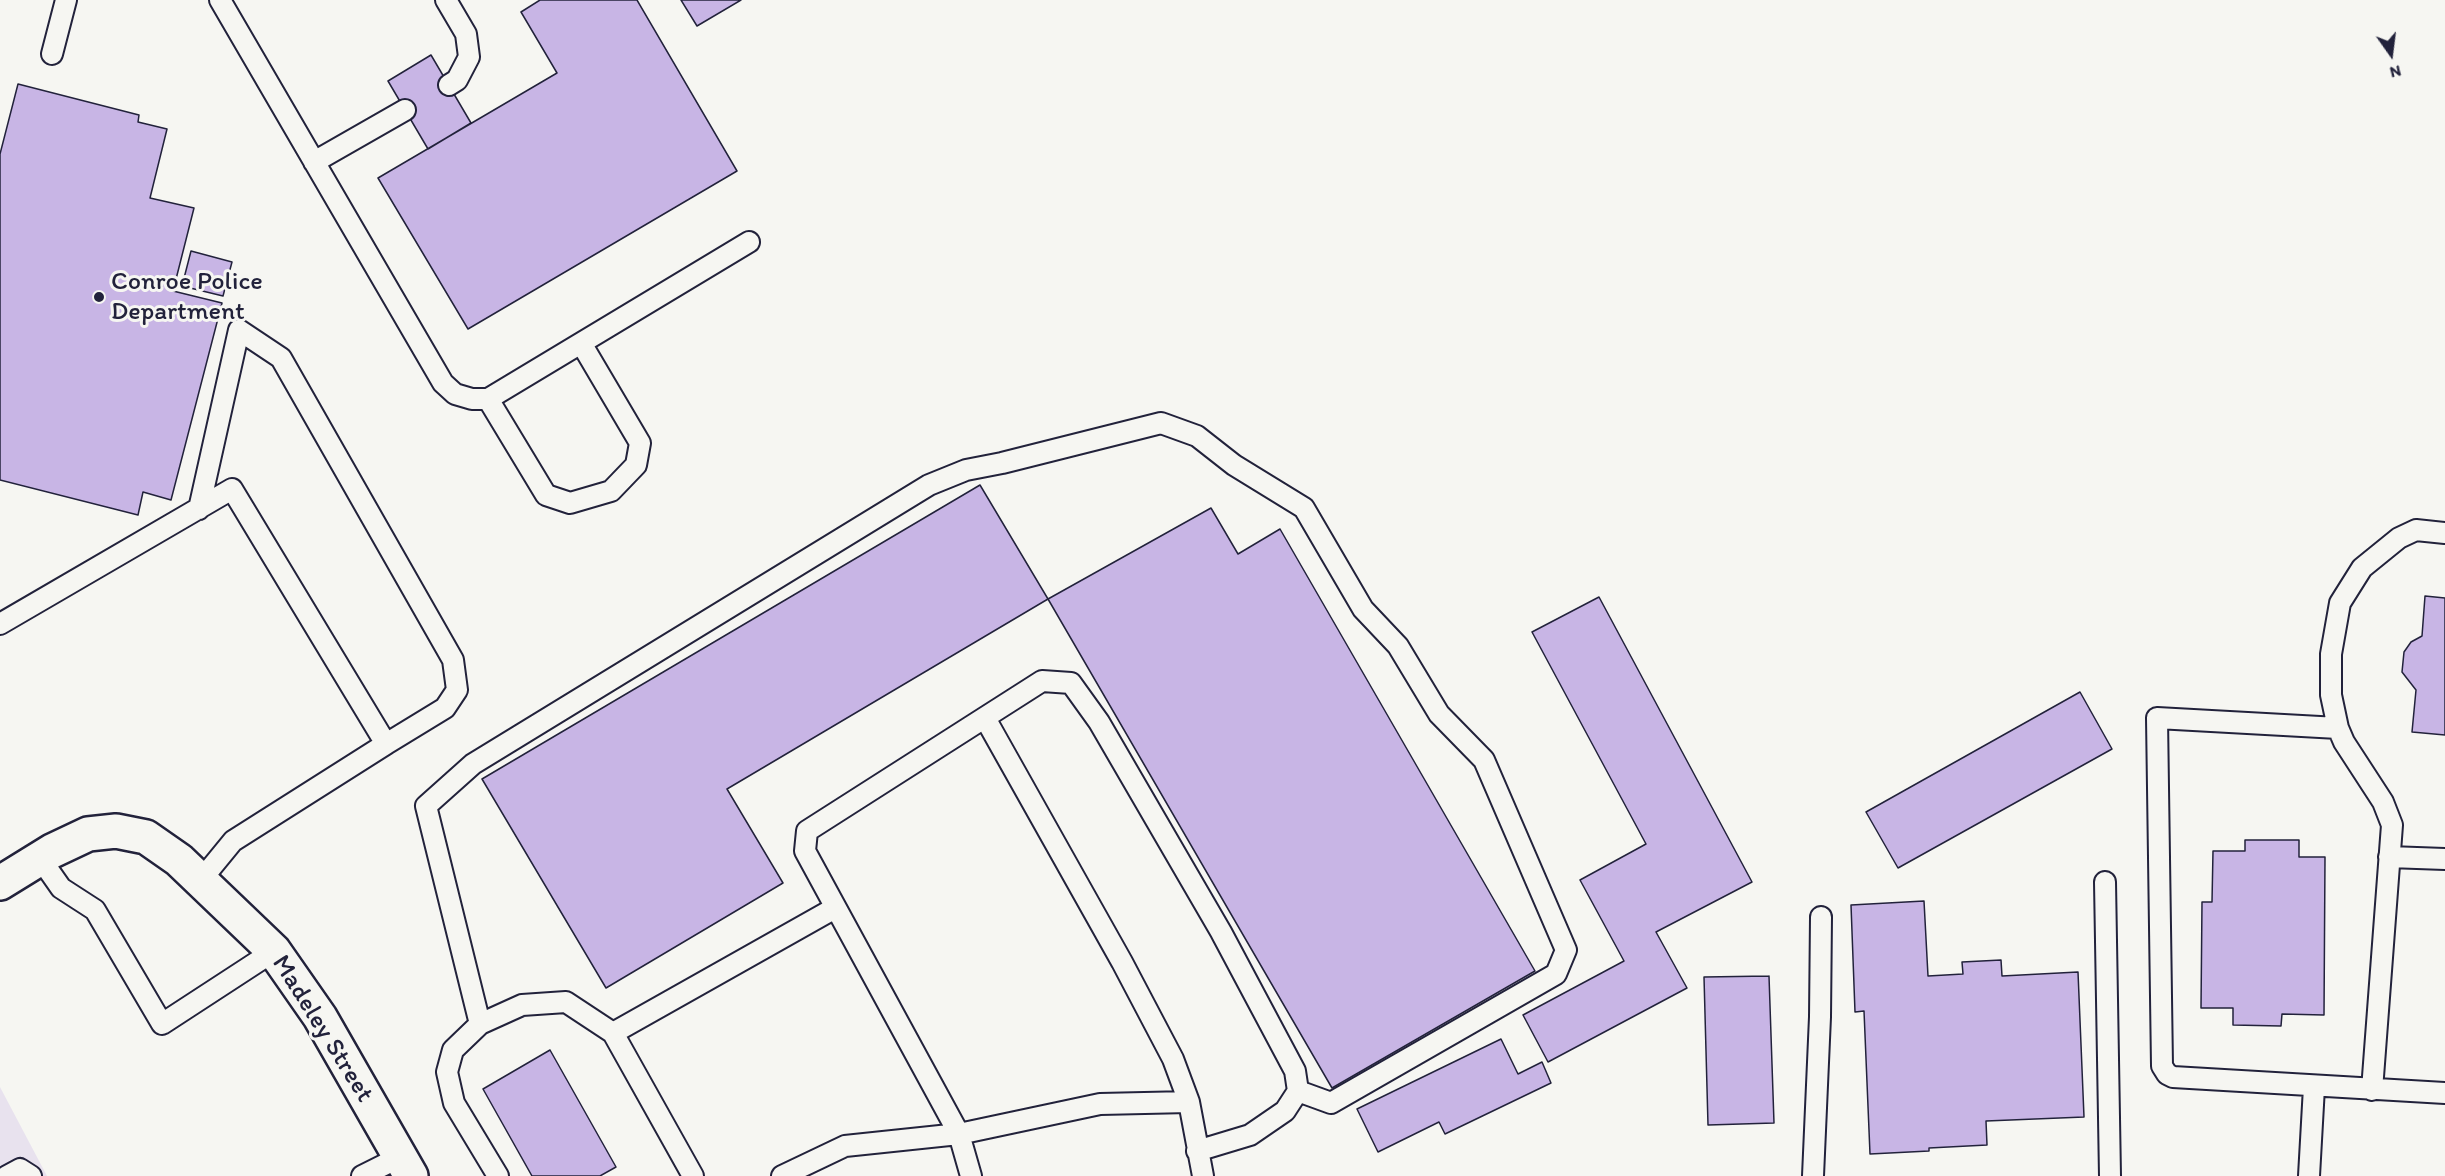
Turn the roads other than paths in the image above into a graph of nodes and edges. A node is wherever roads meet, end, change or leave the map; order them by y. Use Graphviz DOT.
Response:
graph roads {
  1 [pos="66,0"];
  2 [pos="220,0"];
  3 [pos="446,0"];
  4 [pos="52,54"];
  5 [pos="448,85"];
  6 [pos="405,110"];
  7 [pos="314,162"];
  8 [pos="749,242"];
  9 [pos="581,343"];
  10 [pos="488,399"];
  11 [pos="198,509"];
  12 [pos="2445,533"];
  13 [pos="0,624"];
  14 [pos="985,718"];
  15 [pos="2338,728"];
  16 [pos="386,744"];
  17 [pos="2388,857"];
  18 [pos="40,858"];
  19 [pos="2445,860"];
  20 [pos="201,880"];
  21 [pos="2105,882"];
  22 [pos="0,883"];
  23 [pos="835,908"];
  24 [pos="1821,917"];
  25 [pos="274,951"];
  26 [pos="480,1024"];
  27 [pos="613,1033"];
  28 [pos="2314,1087"];
  29 [pos="2372,1090"];
  30 [pos="1298,1091"];
  31 [pos="2445,1093"];
  32 [pos="1190,1102"];
  33 [pos="959,1134"];
  34 [pos="1197,1151"];
  35 [pos="405,1166"];
  36 [pos="7,1176"];
  37 [pos="31,1176"];
  38 [pos="362,1176"];
  39 [pos="498,1176"];
  40 [pos="693,1176"];
  41 [pos="782,1176"];
  42 [pos="971,1176"];
  43 [pos="1203,1176"];
  44 [pos="1813,1176"];
  45 [pos="2110,1176"];
  46 [pos="2309,1176"];
  1 -- 4 [label="lane"];
  2 -- 7 [label="lane"];
  3 -- 5 [label="lane"];
  6 -- 7 [label="lane"];
  7 -- 10 [label="lane"];
  8 -- 9 [label="lane"];
  9 -- 10 [label="lane"];
  9 -- 10 [label="lane"];
  11 -- 13 [label="lane"];
  11 -- 16 [label="lane"];
  11 -- 16 [label="lane"];
  12 -- 15 [label="lane"];
  14 -- 23 [label="lane"];
  14 -- 30 [label="lane"];
  14 -- 32 [label="lane"];
  15 -- 17 [label="lane"];
  15 -- 28 [label="lane"];
  16 -- 20 [label="lane"];
  17 -- 19 [label="lane"];
  17 -- 29 [label="lane"];
  18 -- 20 [label="street, Madeley Street"];
  18 -- 22 [label="street, Madeley Street"];
  18 -- 25 [label="lane"];
  20 -- 25 [label="street, Madeley Street"];
  21 -- 45 [label="lane"];
  23 -- 27 [label="lane"];
  23 -- 33 [label="lane"];
  24 -- 44 [label="lane"];
  25 -- 35 [label="street, Madeley Street"];
  26 -- 27 [label="lane"];
  26 -- 30 [label="lane"];
  26 -- 39 [label="lane"];
  27 -- 40 [label="lane"];
  28 -- 29 [label="lane"];
  28 -- 46 [label="lane"];
  29 -- 31 [label="lane"];
  30 -- 34 [label="lane"];
  32 -- 33 [label="lane"];
  32 -- 34 [label="lane"];
  33 -- 41 [label="lane"];
  33 -- 42 [label="lane"];
  34 -- 43 [label="lane"];
  35 -- 38 [label="lane"];
  36 -- 37 [label="lane"];
}
